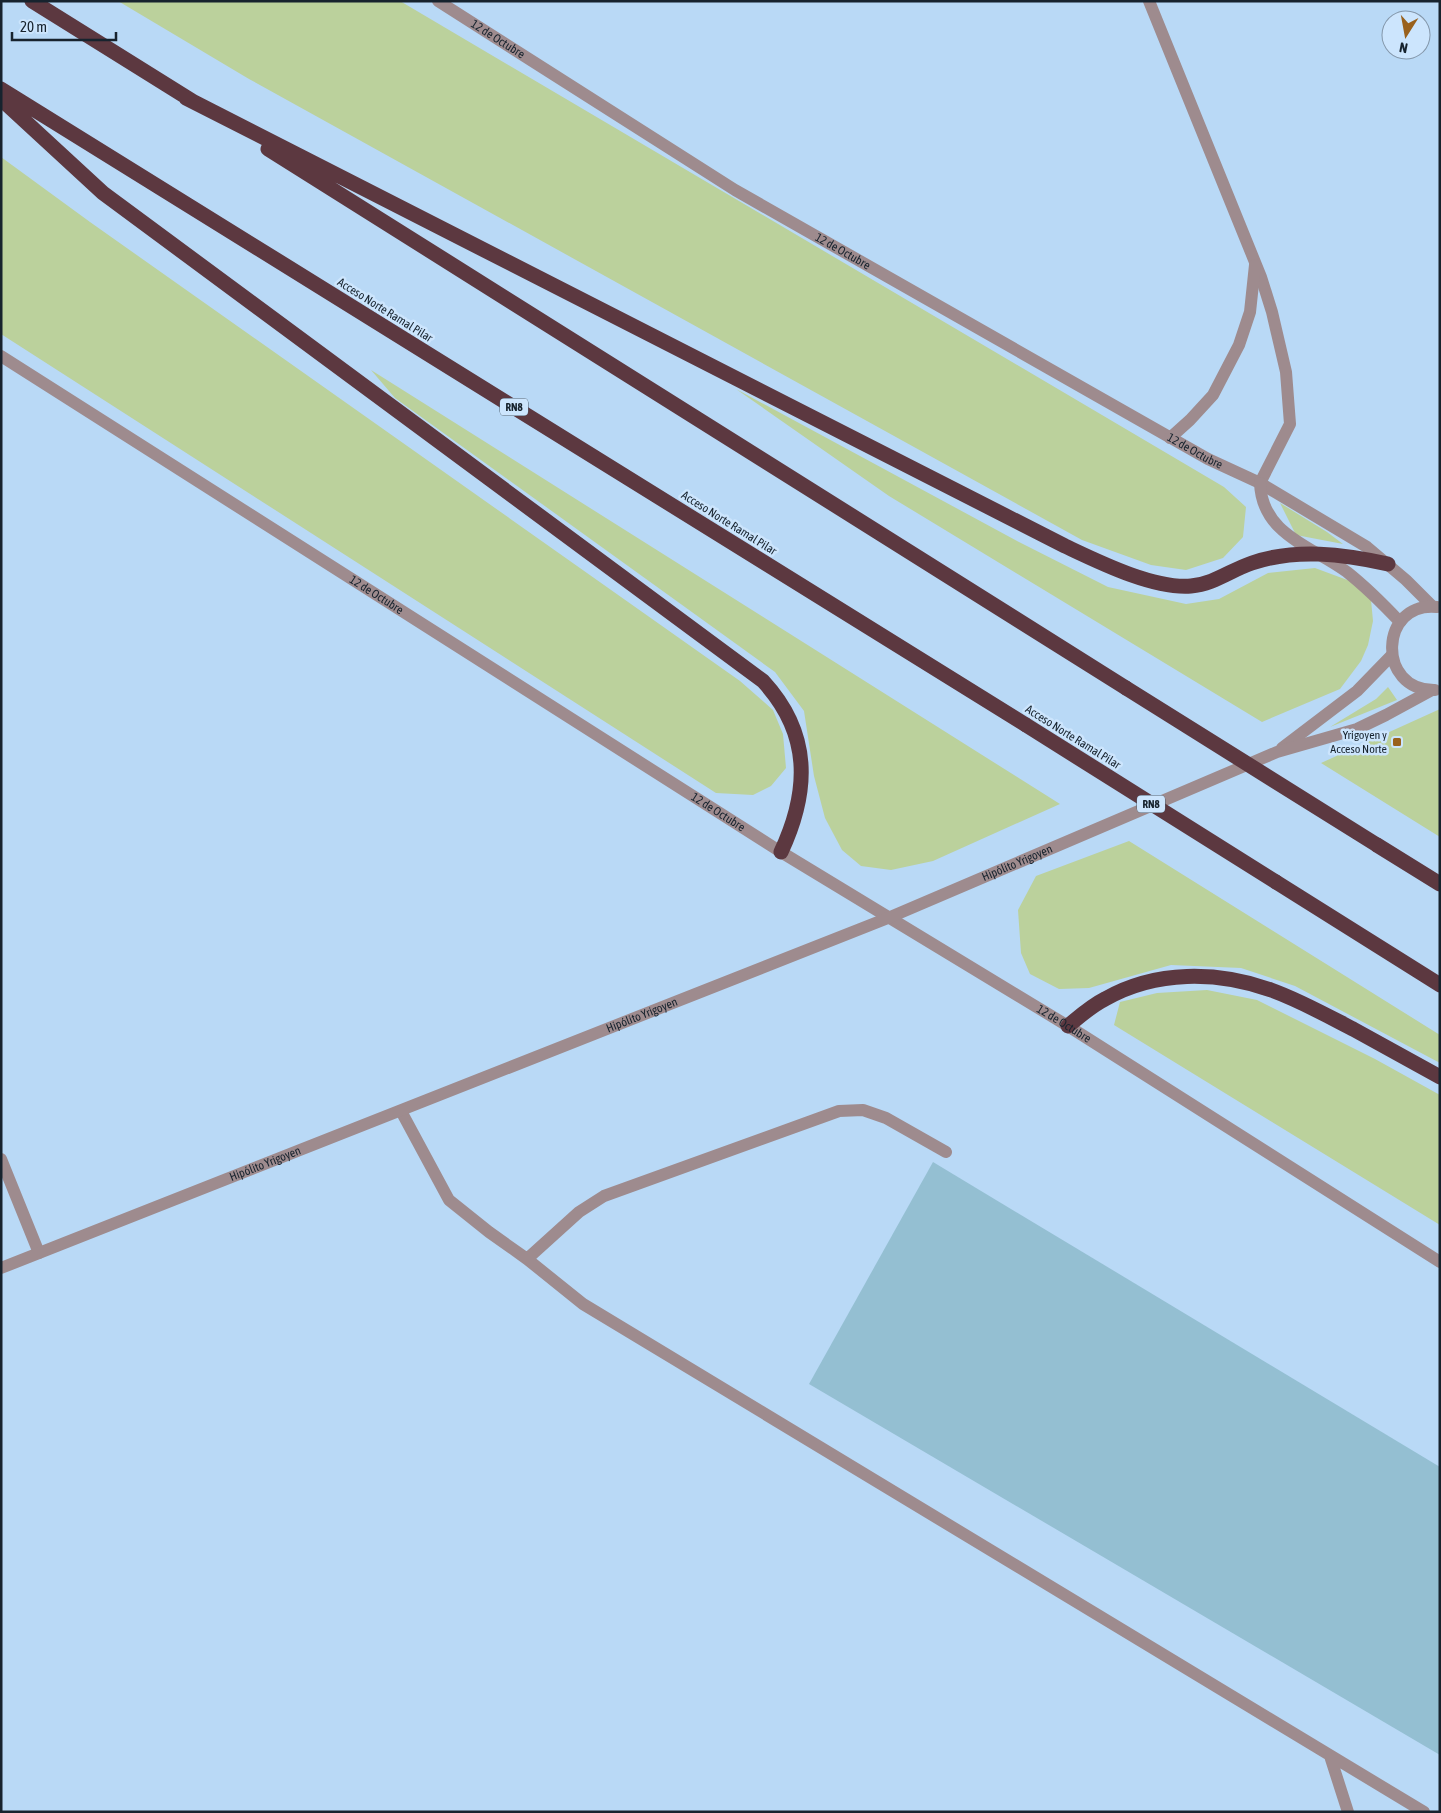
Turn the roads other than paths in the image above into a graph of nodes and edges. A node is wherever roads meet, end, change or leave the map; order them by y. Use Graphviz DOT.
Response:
graph roads {
  1 [pos="32,1"];
  2 [pos="438,1"];
  3 [pos="1149,1"];
  4 [pos="1,89"];
  5 [pos="186,98"];
  6 [pos="1,99"];
  7 [pos="1255,262"];
  8 [pos="1,356"];
  9 [pos="1170,438"];
  10 [pos="1260,483"];
  11 [pos="1319,554"];
  12 [pos="1388,564"];
  13 [pos="1436,607"];
  14 [pos="1400,622"];
  15 [pos="1392,655"];
  16 [pos="1436,690"];
  17 [pos="1277,752"];
  18 [pos="781,852"];
  19 [pos="1440,884"];
  20 [pos="888,918"];
  21 [pos="1440,985"];
  22 [pos="1068,1026"];
  23 [pos="1440,1077"];
  24 [pos="401,1111"];
  25 [pos="946,1152"];
  26 [pos="1,1159"];
  27 [pos="39,1253"];
  28 [pos="527,1259"];
  29 [pos="1440,1262"];
  30 [pos="1,1268"];
  31 [pos="1330,1756"];
  32 [pos="1348,1812"];
  33 [pos="1424,1812"];
  1 -- 5 [label="highway"];
  2 -- 9 [label="street, 12 de Octubre"];
  3 -- 7 [label="street"];
  4 -- 21 [label="highway, Acceso Norte Ramal Pilar / RN8, bridge"];
  5 -- 11 [label="highway"];
  5 -- 19 [label="highway, bridge"];
  6 -- 18 [label="highway"];
  7 -- 9 [label="street"];
  7 -- 10 [label="street"];
  8 -- 18 [label="street, 12 de Octubre"];
  9 -- 10 [label="street, 12 de Octubre"];
  10 -- 11 [label="street"];
  10 -- 12 [label="street, 12 de Octubre"];
  11 -- 12 [label="highway"];
  11 -- 14 [label="street"];
  12 -- 13 [label="street, 12 de Octubre"];
  13 -- 14 [label="street"];
  14 -- 15 [label="street"];
  15 -- 16 [label="street"];
  15 -- 17 [label="street, Hipólito Yrigoyen"];
  16 -- 17 [label="street, Hipólito Yrigoyen"];
  17 -- 20 [label="street, Hipólito Yrigoyen"];
  18 -- 20 [label="street, 12 de Octubre"];
  20 -- 22 [label="street, 12 de Octubre"];
  20 -- 24 [label="street, Hipólito Yrigoyen"];
  22 -- 23 [label="highway"];
  22 -- 29 [label="street, 12 de Octubre"];
  24 -- 27 [label="street, Hipólito Yrigoyen"];
  24 -- 28 [label="street"];
  25 -- 28 [label="street"];
  26 -- 27 [label="street"];
  27 -- 30 [label="street, Hipólito Yrigoyen"];
  28 -- 31 [label="street"];
  31 -- 32 [label="street"];
  31 -- 33 [label="street"];
}
